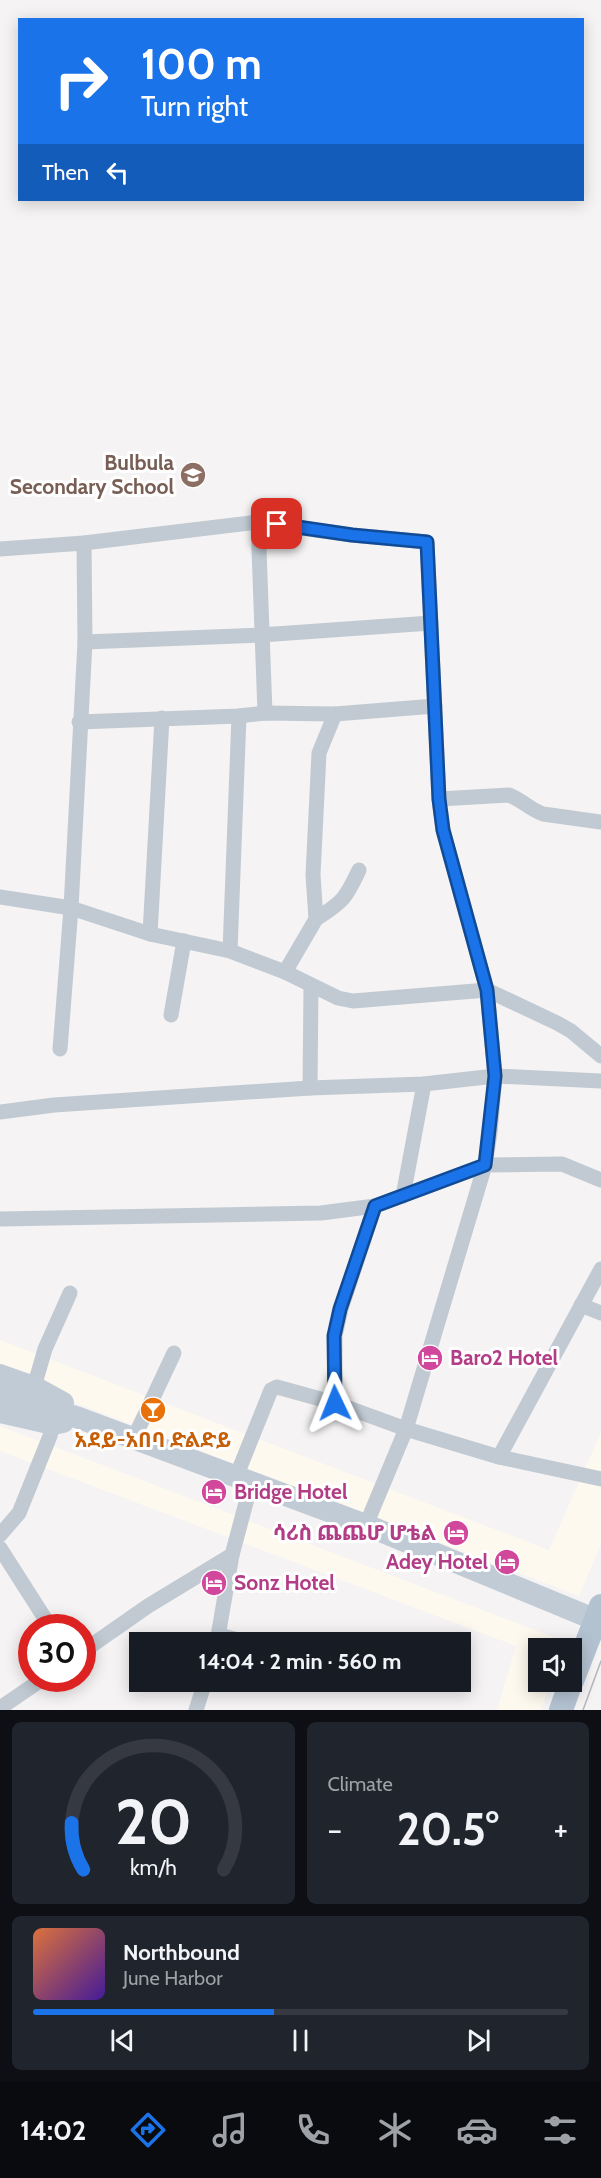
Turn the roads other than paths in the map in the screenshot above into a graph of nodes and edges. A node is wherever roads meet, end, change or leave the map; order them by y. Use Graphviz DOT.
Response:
graph roads {
  1 [pos="258,522"];
  2 [pos="84,543"];
  3 [pos="0,549"];
  4 [pos="431,623"];
  5 [pos="261,635"];
  6 [pos="85,642"];
  7 [pos="435,706"];
  8 [pos="265,712"];
  9 [pos="335,714"];
  10 [pos="240,716"];
  11 [pos="162,718"];
  12 [pos="80,722"];
  13 [pos="439,799"];
  14 [pos="601,822"];
  15 [pos="359,870"];
  16 [pos="0,897"];
  17 [pos="71,908"];
  18 [pos="316,919"];
  19 [pos="150,934"];
  20 [pos="184,941"];
  21 [pos="230,951"];
  22 [pos="285,972"];
  23 [pos="311,986"];
  24 [pos="487,990"];
  25 [pos="171,1016"];
  26 [pos="60,1049"];
  27 [pos="601,1056"];
  28 [pos="495,1076"];
  29 [pos="601,1081"];
  30 [pos="424,1084"];
  31 [pos="310,1088"];
  32 [pos="0,1112"];
  33 [pos="485,1165"];
  34 [pos="601,1180"];
  35 [pos="403,1196"];
  36 [pos="375,1206"];
  37 [pos="0,1219"];
  38 [pos="601,1269"];
  39 [pos="70,1293"];
  40 [pos="581,1305"];
  41 [pos="601,1313"];
  42 [pos="174,1353"];
  43 [pos="0,1375"];
  44 [pos="0,1393"];
  45 [pos="35,1396"];
  46 [pos="335,1403"];
  47 [pos="0,1412"];
  48 [pos="79,1418"];
  49 [pos="53,1424"];
  50 [pos="406,1429"];
  51 [pos="134,1438"];
  52 [pos="499,1457"];
  53 [pos="601,1479"];
  54 [pos="243,1480"];
  55 [pos="366,1525"];
  56 [pos="0,1535"];
  57 [pos="0,1548"];
  58 [pos="232,1555"];
  59 [pos="42,1614"];
  60 [pos="599,1616"];
  61 [pos="219,1632"];
  62 [pos="96,1642"];
  63 [pos="591,1661"];
  64 [pos="23,1692"];
  65 [pos="202,1692"];
  66 [pos="567,1692"];
  67 [pos="0,1708"];
  68 [pos="196,1710"];
  69 [pos="561,1710"];
  1 -- 2 [label="street"];
  1 -- 4 [label="street"];
  1 -- 5 [label="street"];
  2 -- 3 [label="street"];
  2 -- 6 [label="street"];
  4 -- 5 [label="street"];
  4 -- 7 [label="street"];
  5 -- 6 [label="street"];
  5 -- 8 [label="street"];
  6 -- 12 [label="street"];
  7 -- 9 [label="street"];
  7 -- 13 [label="street"];
  8 -- 9 [label="street"];
  8 -- 10 [label="street"];
  9 -- 18 [label="street"];
  10 -- 11 [label="street"];
  10 -- 21 [label="street"];
  11 -- 12 [label="street"];
  11 -- 19 [label="street"];
  12 -- 17 [label="street"];
  13 -- 14 [label="street"];
  13 -- 24 [label="street"];
  15 -- 18 [label="street"];
  16 -- 17 [label="street"];
  17 -- 19 [label="street"];
  17 -- 26 [label="street"];
  18 -- 22 [label="street"];
  19 -- 20 [label="street"];
  20 -- 21 [label="street"];
  20 -- 25 [label="street"];
  21 -- 22 [label="street"];
  22 -- 23 [label="street"];
  23 -- 24 [label="street"];
  23 -- 31 [label="street"];
  24 -- 27 [label="street"];
  24 -- 28 [label="street"];
  28 -- 29 [label="street"];
  28 -- 30 [label="street"];
  28 -- 33 [label="street"];
  30 -- 31 [label="street"];
  30 -- 35 [label="street"];
  31 -- 32 [label="street"];
  33 -- 34 [label="street"];
  33 -- 35 [label="street"];
  33 -- 50 [label="street"];
  35 -- 36 [label="street"];
  36 -- 37 [label="street"];
  36 -- 46 [label="street"];
  38 -- 40 [label="street"];
  39 -- 45 [label="street"];
  40 -- 41 [label="street"];
  40 -- 52 [label="street"];
  42 -- 51 [label="street"];
  43 -- 45 [label="main road"];
  44 -- 45 [label="main road"];
  45 -- 48 [label="main road"];
  46 -- 50 [label="street"];
  46 -- 54 [label="street"];
  47 -- 49 [label="main road"];
  48 -- 49 [label="main road"];
  48 -- 51 [label="main road"];
  49 -- 56 [label="street"];
  50 -- 52 [label="street"];
  50 -- 55 [label="street"];
  51 -- 54 [label="main road"];
  52 -- 53 [label="street"];
  54 -- 55 [label="main road"];
  54 -- 58 [label="street"];
  55 -- 60 [label="main road"];
  57 -- 59 [label="street"];
  58 -- 61 [label="street"];
  58 -- 62 [label="street"];
  60 -- 63 [label="main road"];
  64 -- 67 [label="street"];
  65 -- 68 [label="street"];
  66 -- 69 [label="main road"];
}
